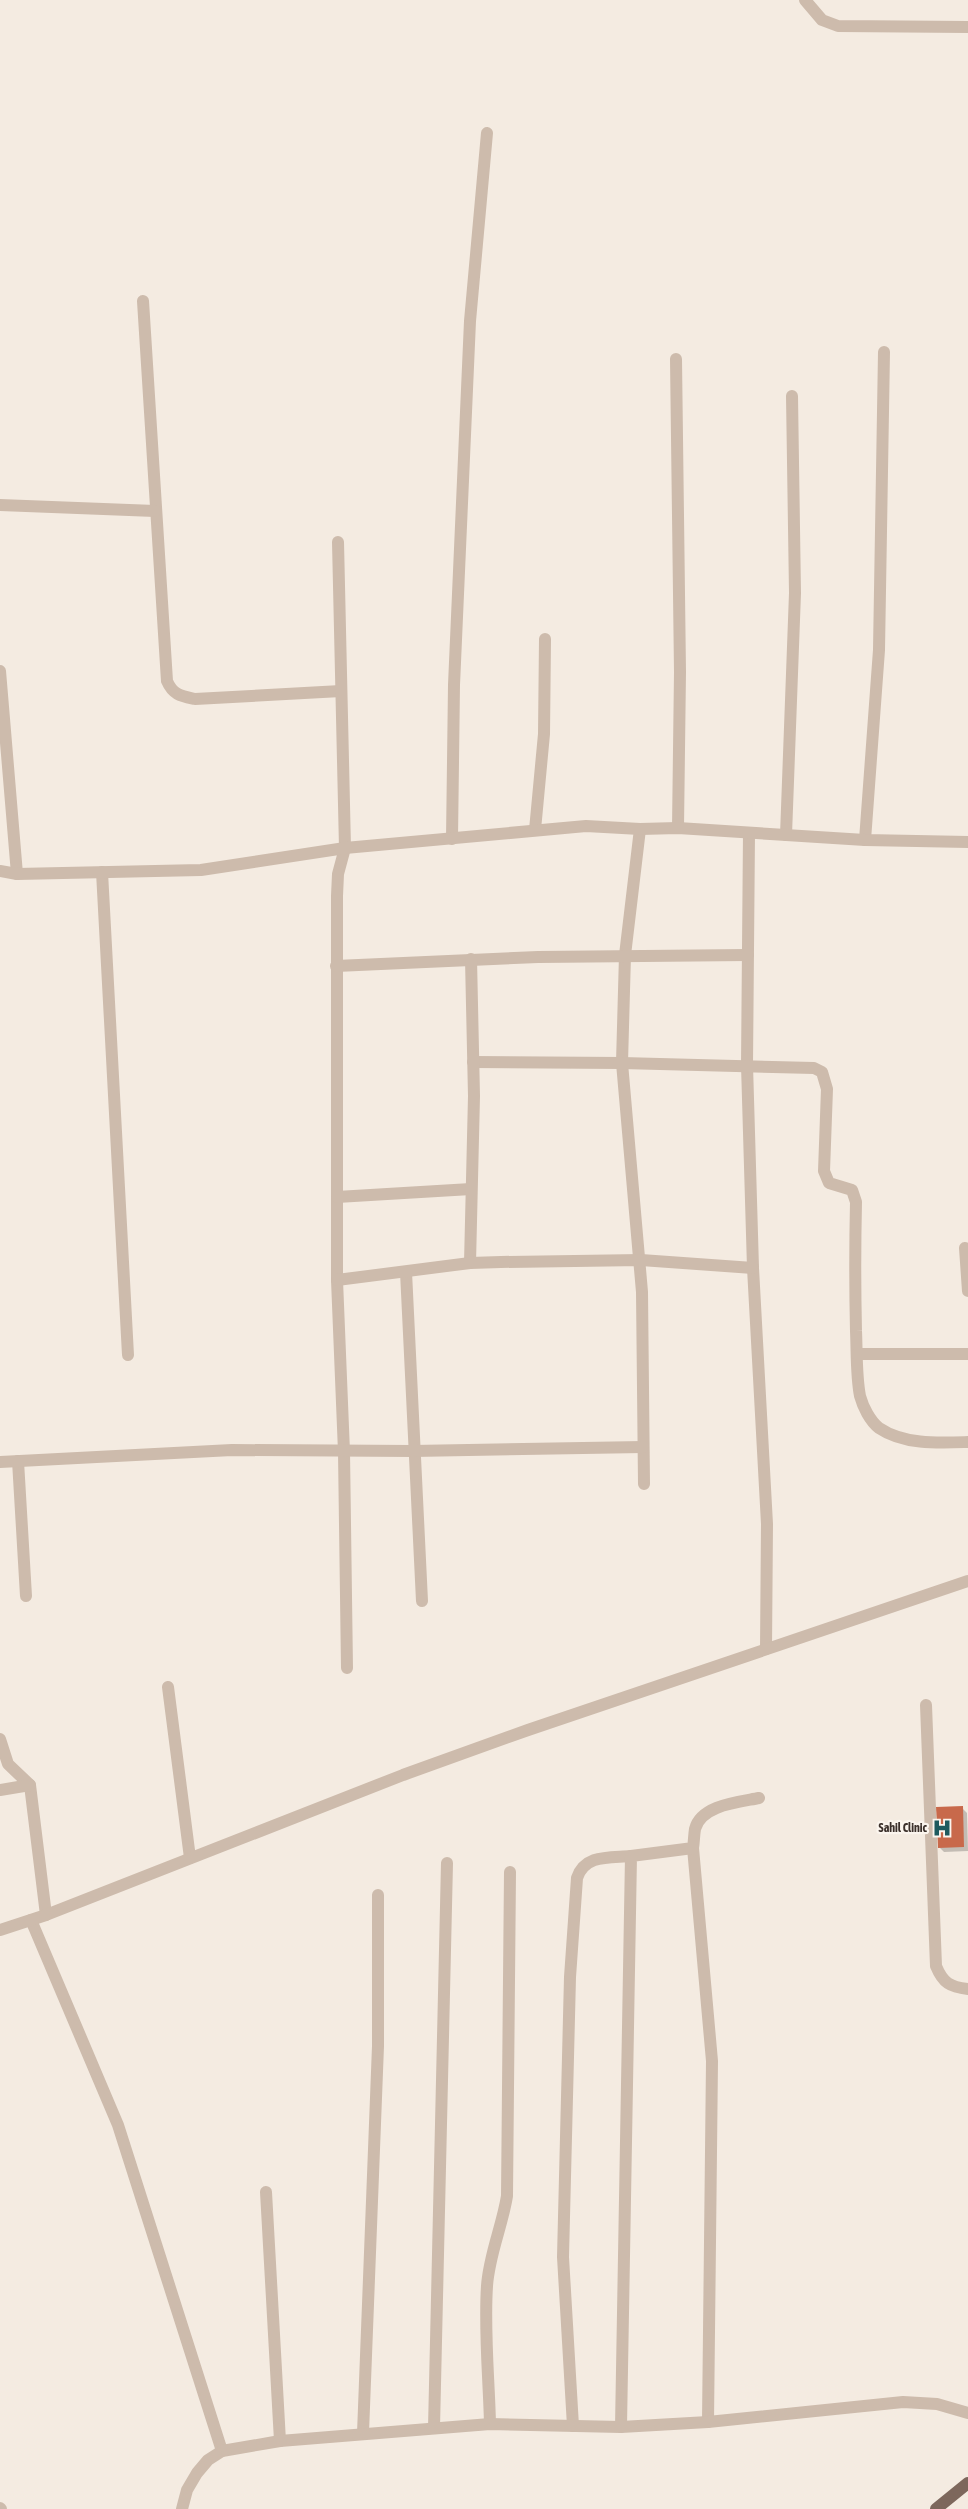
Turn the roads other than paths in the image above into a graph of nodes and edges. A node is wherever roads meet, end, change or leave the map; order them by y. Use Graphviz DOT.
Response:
graph roads {
  1 [pos="805,0"];
  2 [pos="968,27"];
  3 [pos="487,133"];
  4 [pos="143,301"];
  5 [pos="884,352"];
  6 [pos="676,359"];
  7 [pos="792,396"];
  8 [pos="0,505"];
  9 [pos="156,511"];
  10 [pos="338,542"];
  11 [pos="545,639"];
  12 [pos="0,671"];
  13 [pos="341,691"];
  14 [pos="678,828"];
  15 [pos="640,829"];
  16 [pos="535,830"];
  17 [pos="749,833"];
  18 [pos="786,835"];
  19 [pos="452,839"];
  20 [pos="865,840"];
  21 [pos="968,842"];
  22 [pos="344,848"];
  23 [pos="0,871"];
  24 [pos="102,872"];
  25 [pos="17,874"];
  26 [pos="625,955"];
  27 [pos="748,955"];
  28 [pos="471,959"];
  29 [pos="336,966"];
  30 [pos="473,1062"];
  31 [pos="622,1063"];
  32 [pos="747,1065"];
  33 [pos="471,1189"];
  34 [pos="337,1197"];
  35 [pos="966,1248"];
  36 [pos="640,1260"];
  37 [pos="470,1263"];
  38 [pos="753,1268"];
  39 [pos="406,1272"];
  40 [pos="337,1280"];
  41 [pos="968,1291"];
  42 [pos="857,1354"];
  43 [pos="968,1354"];
  44 [pos="128,1355"];
  45 [pos="968,1442"];
  46 [pos="643,1447"];
  47 [pos="413,1451"];
  48 [pos="344,1452"];
  49 [pos="18,1461"];
  50 [pos="0,1462"];
  51 [pos="644,1484"];
  52 [pos="968,1581"];
  53 [pos="26,1596"];
  54 [pos="422,1600"];
  55 [pos="766,1649"];
  56 [pos="347,1668"];
  57 [pos="168,1687"];
  58 [pos="926,1705"];
  59 [pos="0,1739"];
  60 [pos="30,1785"];
  61 [pos="0,1790"];
  62 [pos="759,1798"];
  63 [pos="693,1848"];
  64 [pos="631,1856"];
  65 [pos="190,1858"];
  66 [pos="447,1863"];
  67 [pos="510,1872"];
  68 [pos="378,1895"];
  69 [pos="46,1915"];
  70 [pos="31,1920"];
  71 [pos="0,1930"];
  72 [pos="968,1989"];
  73 [pos="266,2192"];
  74 [pos="968,2413"];
  75 [pos="708,2422"];
  76 [pos="490,2424"];
  77 [pos="573,2426"];
  78 [pos="621,2427"];
  79 [pos="434,2428"];
  80 [pos="363,2433"];
  81 [pos="280,2441"];
  82 [pos="222,2451"];
  83 [pos="968,2483"];
  84 [pos="182,2509"];
  85 [pos="936,2509"];
  1 -- 2 [label="street"];
  3 -- 19 [label="street"];
  4 -- 9 [label="street"];
  5 -- 20 [label="street"];
  6 -- 14 [label="street"];
  7 -- 18 [label="street"];
  8 -- 9 [label="street"];
  9 -- 13 [label="street"];
  10 -- 13 [label="street"];
  11 -- 16 [label="street"];
  12 -- 25 [label="street"];
  13 -- 22 [label="street"];
  14 -- 15 [label="street"];
  14 -- 17 [label="street"];
  15 -- 16 [label="street"];
  15 -- 26 [label="street"];
  16 -- 19 [label="street"];
  17 -- 18 [label="street"];
  17 -- 27 [label="street"];
  18 -- 20 [label="street"];
  19 -- 22 [label="street"];
  20 -- 21 [label="street"];
  22 -- 24 [label="street"];
  22 -- 29 [label="street"];
  23 -- 25 [label="street"];
  24 -- 25 [label="street"];
  24 -- 44 [label="street"];
  26 -- 27 [label="street"];
  26 -- 28 [label="street"];
  26 -- 31 [label="street"];
  27 -- 32 [label="street"];
  28 -- 29 [label="street"];
  28 -- 30 [label="street"];
  29 -- 34 [label="street"];
  30 -- 31 [label="street"];
  30 -- 33 [label="street"];
  31 -- 32 [label="street"];
  31 -- 36 [label="street"];
  32 -- 38 [label="street"];
  32 -- 42 [label="street"];
  33 -- 34 [label="street"];
  33 -- 37 [label="street"];
  34 -- 40 [label="street"];
  35 -- 41 [label="street"];
  36 -- 37 [label="street"];
  36 -- 38 [label="street"];
  36 -- 46 [label="street"];
  37 -- 39 [label="street"];
  38 -- 55 [label="street"];
  39 -- 40 [label="street"];
  39 -- 47 [label="street"];
  40 -- 48 [label="street"];
  42 -- 43 [label="street"];
  42 -- 45 [label="street"];
  46 -- 47 [label="street"];
  46 -- 51 [label="street"];
  47 -- 48 [label="street"];
  47 -- 54 [label="street"];
  48 -- 49 [label="street"];
  48 -- 56 [label="street"];
  49 -- 50 [label="street"];
  49 -- 53 [label="street"];
  52 -- 55 [label="street"];
  55 -- 65 [label="street"];
  57 -- 65 [label="street"];
  58 -- 72 [label="street"];
  59 -- 60 [label="street"];
  60 -- 61 [label="street"];
  60 -- 69 [label="street"];
  62 -- 63 [label="street"];
  63 -- 64 [label="street"];
  63 -- 75 [label="street"];
  64 -- 77 [label="street"];
  64 -- 78 [label="street"];
  65 -- 69 [label="street"];
  66 -- 79 [label="street"];
  67 -- 76 [label="street"];
  68 -- 80 [label="street"];
  69 -- 70 [label="street"];
  70 -- 71 [label="street"];
  70 -- 82 [label="street"];
  73 -- 81 [label="street"];
  74 -- 75 [label="street"];
  75 -- 78 [label="street"];
  76 -- 77 [label="street"];
  76 -- 79 [label="street"];
  77 -- 78 [label="street"];
  79 -- 80 [label="street"];
  80 -- 81 [label="street"];
  81 -- 82 [label="street"];
  82 -- 84 [label="street"];
  83 -- 85 [label="main road"];
}
